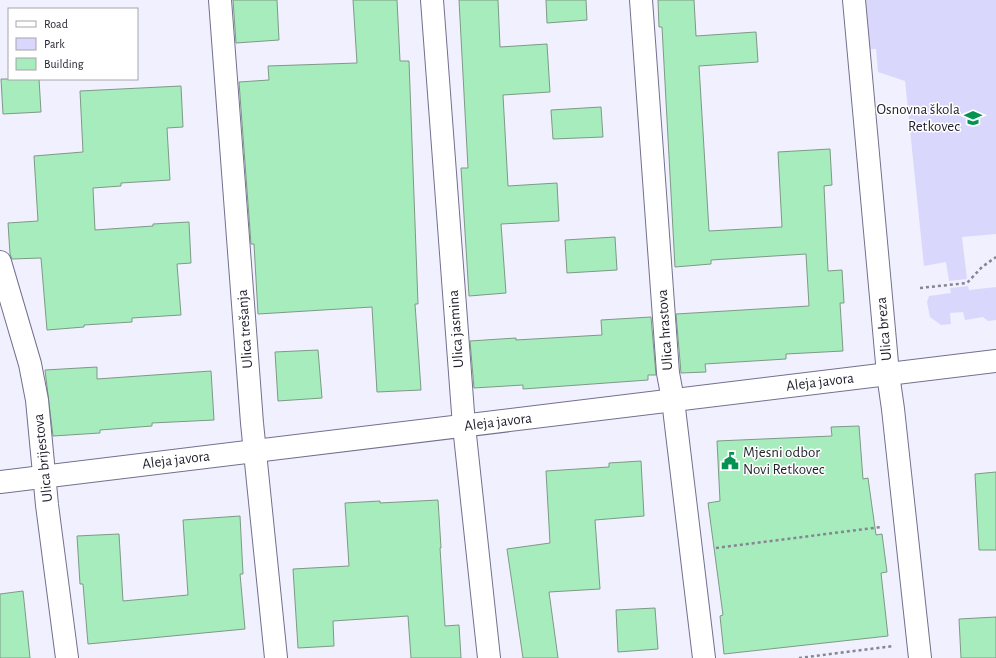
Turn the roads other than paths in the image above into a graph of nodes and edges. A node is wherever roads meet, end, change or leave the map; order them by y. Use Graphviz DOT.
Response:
graph roads {
  1 [pos="220,0"];
  2 [pos="432,0"];
  3 [pos="641,0"];
  4 [pos="854,0"];
  5 [pos="0,262"];
  6 [pos="996,361"];
  7 [pos="888,374"];
  8 [pos="673,400"];
  9 [pos="464,426"];
  10 [pos="254,451"];
  11 [pos="45,477"];
  12 [pos="0,482"];
  13 [pos="919,651"];
  14 [pos="67,658"];
  15 [pos="276,658"];
  16 [pos="489,658"];
  17 [pos="704,658"];
  1 -- 10 [label="street, Ulica trešanja"];
  2 -- 9 [label="street, Ulica jasmina"];
  3 -- 8 [label="street, Ulica hrastova"];
  4 -- 7 [label="street, Ulica breza"];
  5 -- 11 [label="street, Ulica brijestova"];
  6 -- 7 [label="street, Aleja javora"];
  7 -- 8 [label="street, Aleja javora"];
  7 -- 13 [label="street, Ulica breza"];
  8 -- 9 [label="street, Aleja javora"];
  8 -- 17 [label="street, Ulica hrastova"];
  9 -- 10 [label="street, Aleja javora"];
  9 -- 16 [label="street, Ulica jasmina"];
  10 -- 11 [label="street, Aleja javora"];
  10 -- 15 [label="street, Ulica trešanja"];
  11 -- 12 [label="street, Aleja javora"];
  11 -- 14 [label="street, Ulica brijestova"];
}
